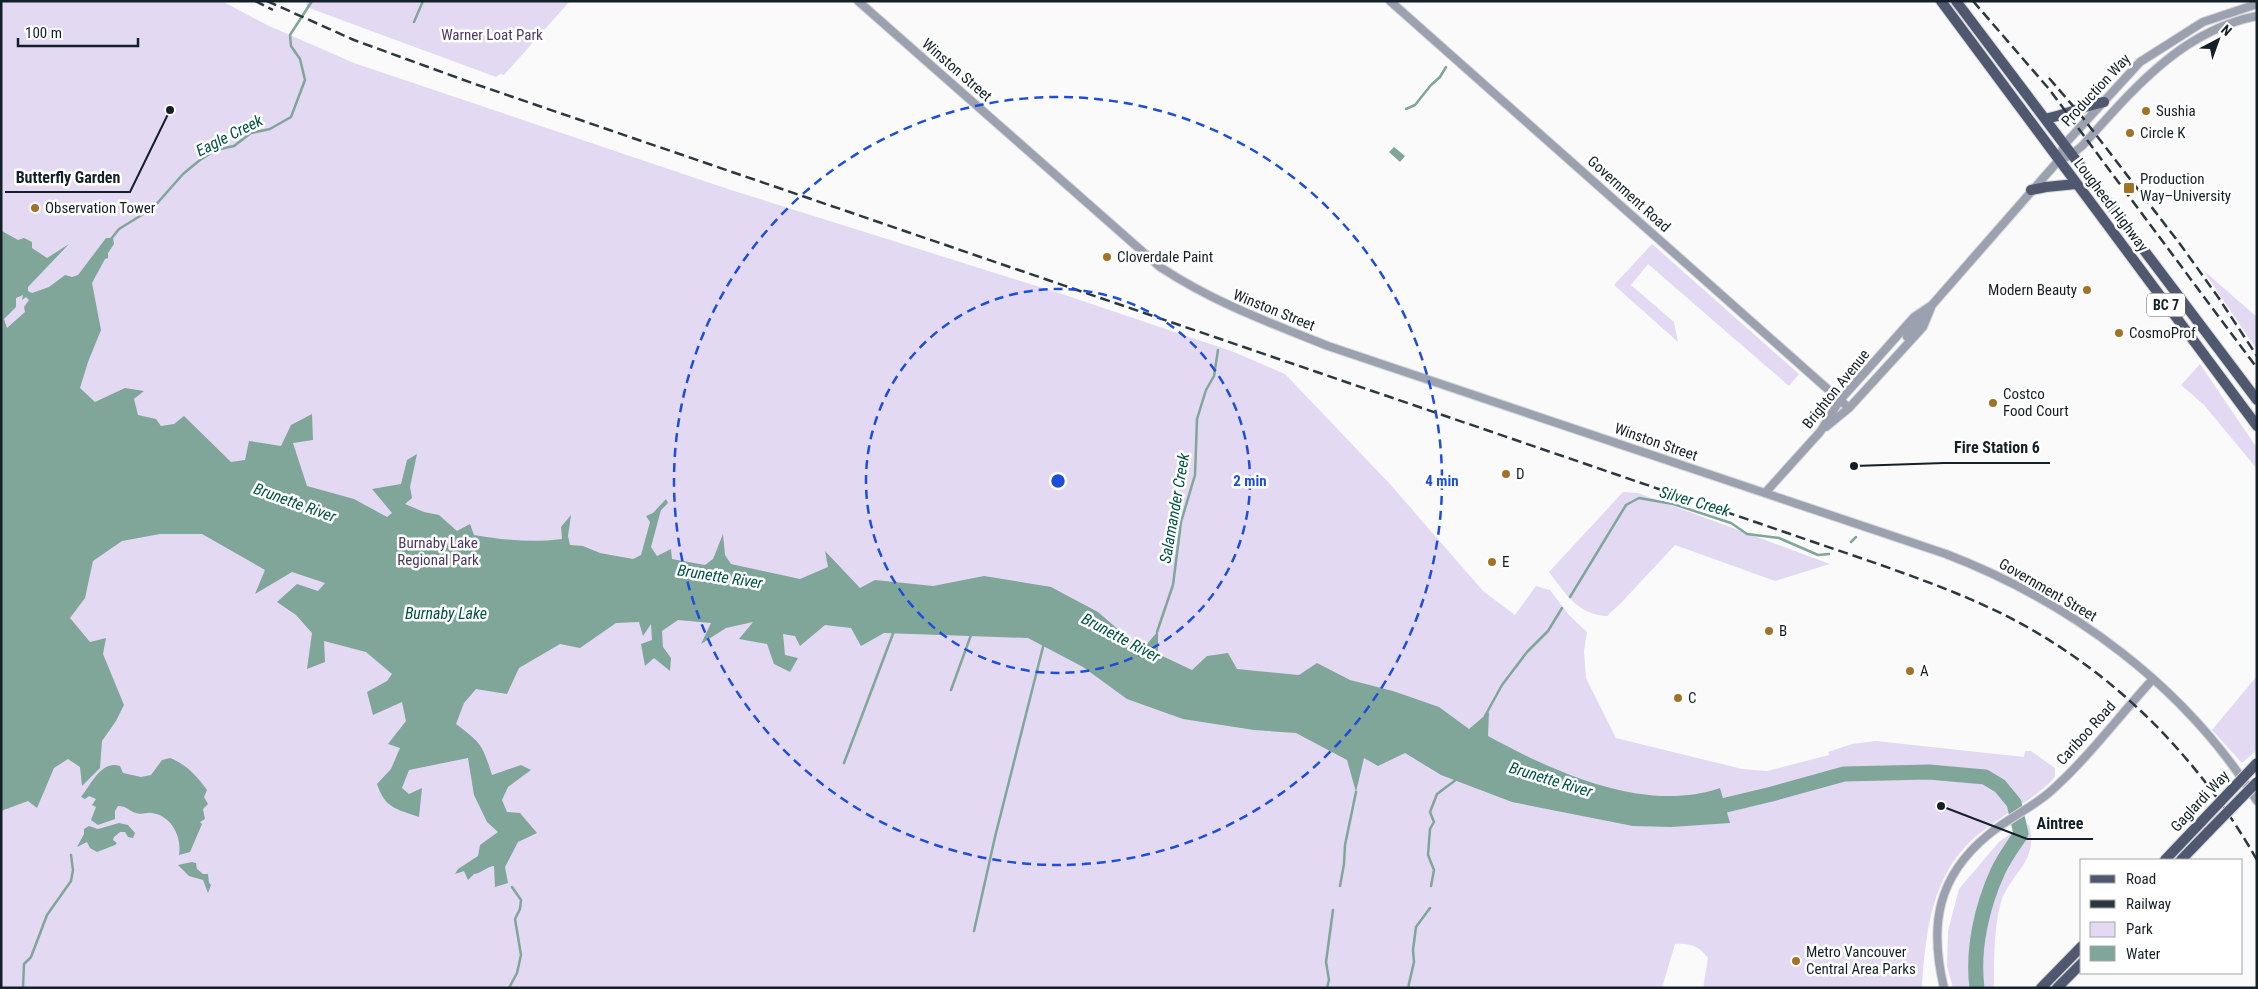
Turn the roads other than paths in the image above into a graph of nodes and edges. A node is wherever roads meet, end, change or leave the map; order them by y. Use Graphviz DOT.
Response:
graph roads {
  1 [pos="858,1"];
  2 [pos="1390,1"];
  3 [pos="1941,1"];
  4 [pos="1956,1"];
  5 [pos="2257,4"];
  6 [pos="2257,16"];
  7 [pos="2150,55"];
  8 [pos="2155,68"];
  9 [pos="2104,102"];
  10 [pos="2045,119"];
  11 [pos="2064,144"];
  12 [pos="2071,155"];
  13 [pos="2059,160"];
  14 [pos="2076,184"];
  15 [pos="2032,190"];
  16 [pos="1932,305"];
  17 [pos="1840,400"];
  18 [pos="2257,400"];
  19 [pos="1849,408"];
  20 [pos="2257,426"];
  21 [pos="1820,432"];
  22 [pos="1765,493"];
  23 [pos="2152,679"];
  24 [pos="2257,763"];
  25 [pos="2257,782"];
  26 [pos="2257,801"];
  27 [pos="2166,859"];
  28 [pos="2182,859"];
  29 [pos="2080,948"];
  30 [pos="2080,965"];
  31 [pos="1944,988"];
  32 [pos="2041,988"];
  33 [pos="2056,988"];
  1 -- 22 [label="street, Winston Street"];
  2 -- 17 [label="street, Government Road"];
  3 -- 13 [label="main road, Lougheed Highway / BC 7"];
  4 -- 10 [label="main road, Lougheed Highway / BC 7"];
  5 -- 7 [label="street, Production Way"];
  6 -- 8 [label="street, Production Way"];
  7 -- 8 [label="street"];
  7 -- 9 [label="street, Production Way"];
  8 -- 12 [label="street, Production Way"];
  9 -- 10 [label="main road"];
  9 -- 11 [label="street, Production Way"];
  10 -- 11 [label="main road, Lougheed Highway / BC 7"];
  11 -- 12 [label="main road, Lougheed Highway / BC 7"];
  11 -- 13 [label="street, Brighton Avenue"];
  12 -- 13 [label="street, Brighton Avenue"];
  12 -- 18 [label="main road, Lougheed Highway / BC 7"];
  13 -- 14 [label="main road, Lougheed Highway / BC 7"];
  13 -- 15 [label="street, Brighton Avenue"];
  14 -- 15 [label="main road"];
  14 -- 20 [label="main road, Lougheed Highway / BC 7"];
  15 -- 16 [label="street, Brighton Avenue"];
  16 -- 17 [label="street, Brighton Avenue"];
  16 -- 19 [label="street, Brighton Avenue"];
  17 -- 19 [label="street, Government Road"];
  17 -- 21 [label="street, Brighton Avenue"];
  19 -- 21 [label="street, Brighton Avenue"];
  21 -- 22 [label="street, Brighton Avenue"];
  22 -- 23 [label="street, Government Street"];
  23 -- 26 [label="street, Government Street"];
  23 -- 31 [label="street, Cariboo Road"];
  24 -- 27 [label="main road, Gaglardi Way, bridge"];
  25 -- 28 [label="main road, Gaglardi Way, bridge"];
  29 -- 32 [label="main road"];
  30 -- 33 [label="main road"];
}
